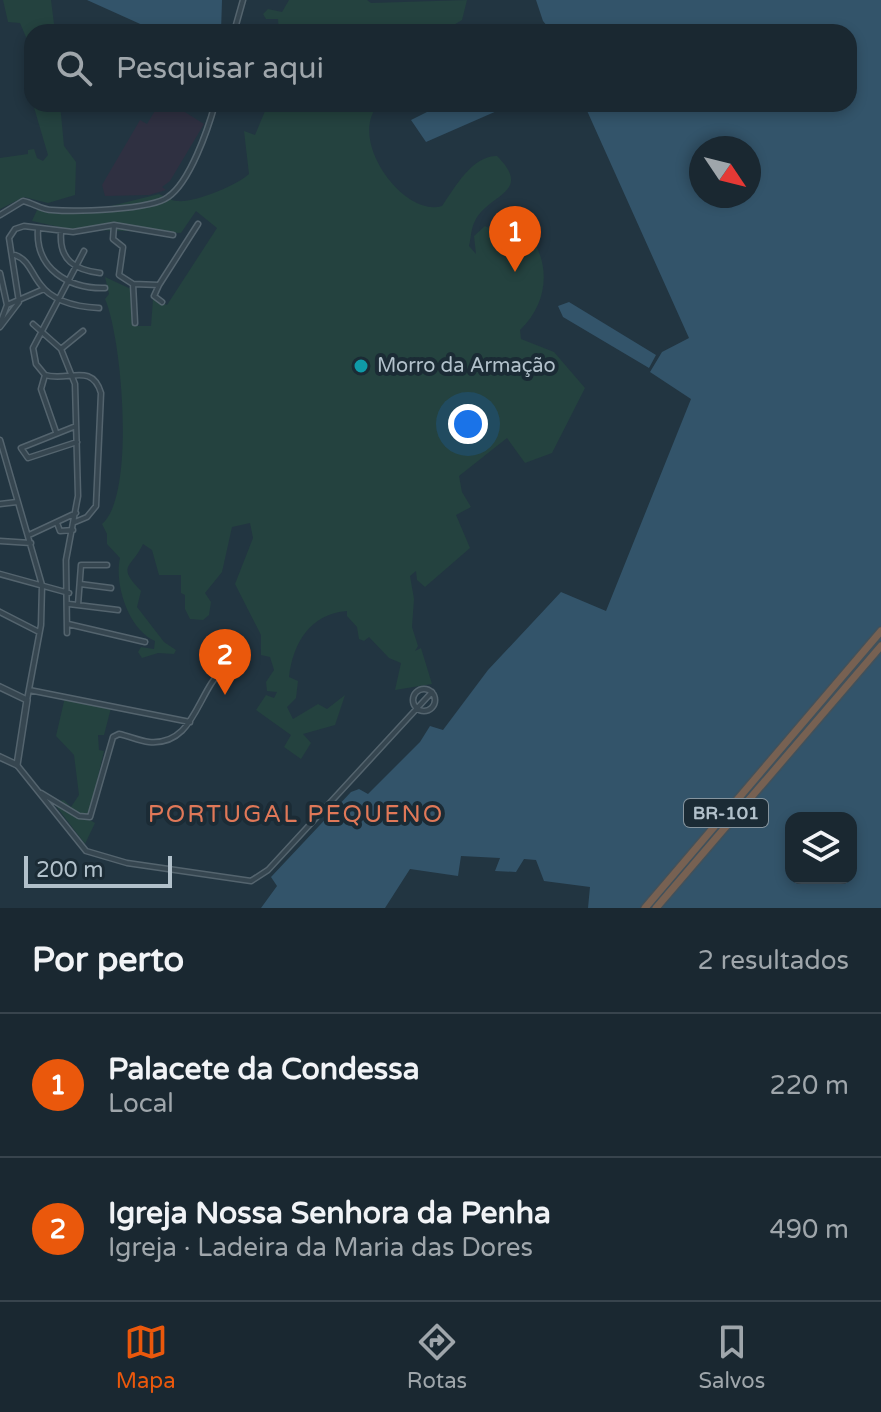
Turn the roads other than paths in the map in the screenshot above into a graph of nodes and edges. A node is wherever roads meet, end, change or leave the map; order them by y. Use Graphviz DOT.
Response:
graph roads {
  1 [pos="243,0"];
  2 [pos="236,24"];
  3 [pos="212,112"];
  4 [pos="0,215"];
  5 [pos="198,224"];
  6 [pos="114,225"];
  7 [pos="38,229"];
  8 [pos="61,232"];
  9 [pos="173,235"];
  10 [pos="84,251"];
  11 [pos="14,255"];
  12 [pos="76,267"];
  13 [pos="0,273"];
  14 [pos="100,273"];
  15 [pos="66,283"];
  16 [pos="133,284"];
  17 [pos="159,285"];
  18 [pos="105,288"];
  19 [pos="44,289"];
  20 [pos="58,298"];
  21 [pos="19,302"];
  22 [pos="162,302"];
  23 [pos="7,305"];
  24 [pos="99,308"];
  25 [pos="135,323"];
  26 [pos="33,324"];
  27 [pos="0,326"];
  28 [pos="40,330"];
  29 [pos="83,331"];
  30 [pos="61,349"];
  31 [pos="74,374"];
  32 [pos="45,375"];
  33 [pos="76,426"];
  34 [pos="56,432"];
  35 [pos="0,440"];
  36 [pos="77,442"];
  37 [pos="17,502"];
  38 [pos="0,504"];
  39 [pos="76,513"];
  40 [pos="75,522"];
  41 [pos="57,523"];
  42 [pos="73,530"];
  43 [pos="29,535"];
  44 [pos="0,541"];
  45 [pos="31,543"];
  46 [pos="107,565"];
  47 [pos="0,574"];
  48 [pos="80,584"];
  49 [pos="42,585"];
  50 [pos="111,588"];
  51 [pos="69,593"];
  52 [pos="69,604"];
  53 [pos="78,605"];
  54 [pos="118,610"];
  55 [pos="0,612"];
  56 [pos="68,624"];
  57 [pos="881,631"];
  58 [pos="39,632"];
  59 [pos="67,633"];
  60 [pos="145,642"];
  61 [pos="881,646"];
  62 [pos="224,669"];
  63 [pos="0,687"];
  64 [pos="29,690"];
  65 [pos="432,692"];
  66 [pos="27,700"];
  67 [pos="417,709"];
  68 [pos="190,722"];
  69 [pos="0,757"];
  70 [pos="17,765"];
  71 [pos="39,792"];
  72 [pos="645,908"];
  73 [pos="656,908"];
  1 -- 2 [label="street"];
  3 -- 4 [label="street"];
  5 -- 17 [label="street"];
  6 -- 8 [label="street"];
  6 -- 9 [label="street"];
  6 -- 16 [label="street"];
  7 -- 8 [label="street"];
  7 -- 11 [label="street"];
  7 -- 15 [label="street"];
  8 -- 12 [label="street"];
  10 -- 12 [label="street"];
  11 -- 19 [label="street"];
  11 -- 21 [label="street"];
  12 -- 14 [label="street"];
  12 -- 15 [label="street"];
  13 -- 23 [label="street"];
  15 -- 18 [label="street"];
  15 -- 20 [label="street"];
  16 -- 17 [label="street"];
  16 -- 25 [label="street"];
  17 -- 22 [label="street"];
  19 -- 20 [label="street"];
  19 -- 21 [label="street"];
  20 -- 24 [label="street"];
  20 -- 28 [label="street"];
  21 -- 23 [label="street"];
  21 -- 27 [label="street"];
  23 -- 27 [label="street"];
  26 -- 28 [label="street"];
  28 -- 30 [label="street"];
  28 -- 32 [label="street"];
  29 -- 30 [label="street"];
  30 -- 31 [label="street"];
  31 -- 32 [label="street"];
  31 -- 33 [label="street"];
  31 -- 40 [label="street"];
  32 -- 34 [label="street"];
  33 -- 34 [label="street"];
  33 -- 36 [label="street"];
  34 -- 36 [label="street"];
  35 -- 37 [label="street"];
  36 -- 39 [label="street"];
  37 -- 38 [label="street"];
  37 -- 43 [label="street"];
  39 -- 40 [label="street"];
  39 -- 41 [label="street"];
  40 -- 42 [label="street"];
  41 -- 42 [label="street"];
  41 -- 43 [label="street"];
  42 -- 51 [label="street"];
  43 -- 45 [label="street"];
  44 -- 45 [label="street"];
  45 -- 49 [label="street"];
  46 -- 48 [label="street"];
  47 -- 49 [label="street"];
  48 -- 50 [label="street"];
  48 -- 53 [label="street"];
  49 -- 51 [label="street"];
  49 -- 58 [label="street"];
  51 -- 52 [label="street"];
  52 -- 53 [label="street"];
  52 -- 56 [label="street"];
  53 -- 54 [label="street"];
  55 -- 58 [label="street"];
  56 -- 59 [label="street"];
  56 -- 60 [label="street"];
  57 -- 72 [label="highway, BR-101"];
  58 -- 64 [label="street"];
  61 -- 73 [label="highway, BR-101"];
  62 -- 68 [label="street"];
  63 -- 66 [label="street"];
  64 -- 66 [label="street"];
  64 -- 68 [label="street"];
  65 -- 67 [label="street"];
  65 -- 67 [label="street"];
  65 -- 67 [label="street"];
  66 -- 70 [label="street"];
  67 -- 71 [label="street"];
  68 -- 71 [label="street"];
  69 -- 70 [label="street"];
  70 -- 71 [label="street"];
}
